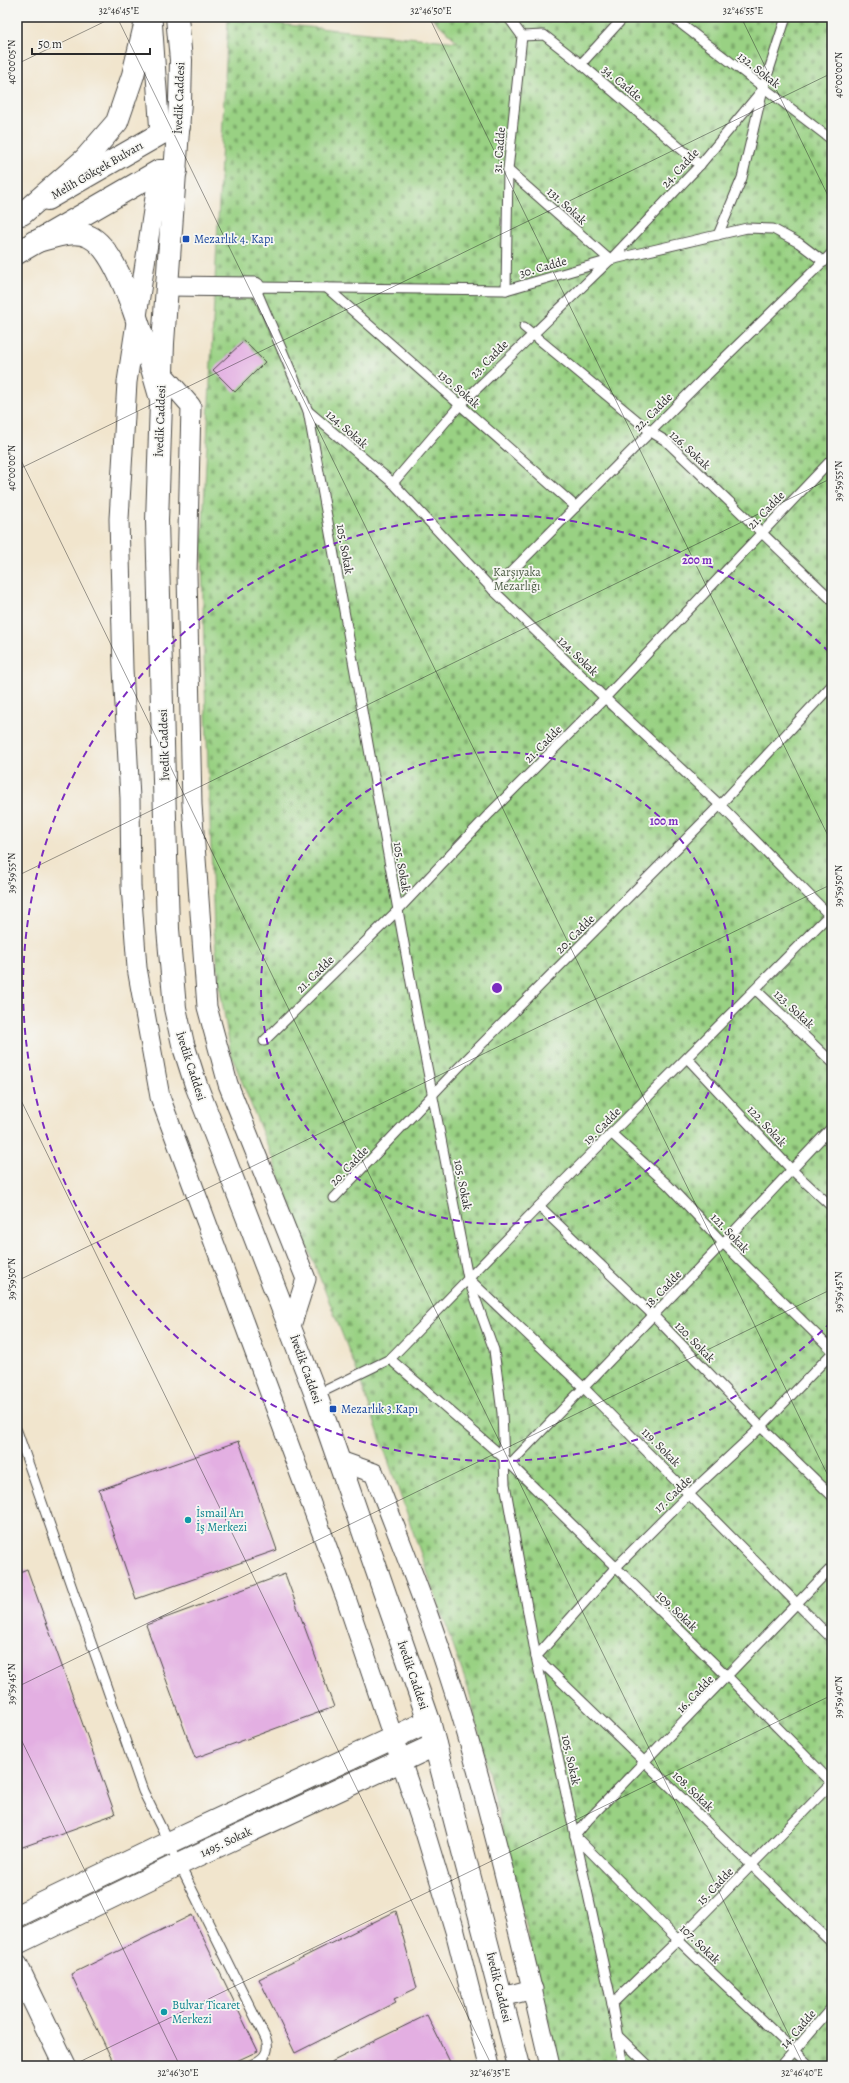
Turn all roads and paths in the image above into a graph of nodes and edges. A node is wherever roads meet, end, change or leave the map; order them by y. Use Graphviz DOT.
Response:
graph roads {
  1 [pos="147,17"];
  2 [pos="152,17"];
  3 [pos="177,17"];
  4 [pos="508,17"];
  5 [pos="624,17"];
  6 [pos="672,17"];
  7 [pos="786,17"];
  8 [pos="522,36"];
  9 [pos="581,64"];
  10 [pos="763,89"];
  11 [pos="169,130"];
  12 [pos="832,140"];
  13 [pos="700,165"];
  14 [pos="508,170"];
  15 [pos="168,171"];
  16 [pos="19,215"];
  17 [pos="718,235"];
  18 [pos="25,247"];
  19 [pos="832,253"];
  20 [pos="610,260"];
  21 [pos="824,262"];
  22 [pos="167,286"];
  23 [pos="255,287"];
  24 [pos="327,288"];
  25 [pos="506,290"];
  26 [pos="136,322"];
  27 [pos="524,327"];
  28 [pos="532,334"];
  29 [pos="162,373"];
  30 [pos="161,400"];
  31 [pos="459,406"];
  32 [pos="308,411"];
  33 [pos="651,432"];
  34 [pos="832,459"];
  35 [pos="393,483"];
  36 [pos="576,507"];
  37 [pos="762,532"];
  38 [pos="493,590"];
  39 [pos="832,600"];
  40 [pos="832,685"];
  41 [pos="605,698"];
  42 [pos="720,805"];
  43 [pos="398,910"];
  44 [pos="831,915"];
  45 [pos="756,990"];
  46 [pos="264,1040"];
  47 [pos="687,1058"];
  48 [pos="832,1062"];
  49 [pos="433,1096"];
  50 [pos="832,1127"];
  51 [pos="611,1133"];
  52 [pos="791,1169"];
  53 [pos="334,1198"];
  54 [pos="539,1206"];
  55 [pos="832,1207"];
  56 [pos="723,1244"];
  57 [pos="468,1278"];
  58 [pos="654,1316"];
  59 [pos="291,1326"];
  60 [pos="832,1352"];
  61 [pos="390,1359"];
  62 [pos="583,1386"];
  63 [pos="316,1395"];
  64 [pos="761,1427"];
  65 [pos="17,1432"];
  66 [pos="340,1461"];
  67 [pos="507,1461"];
  68 [pos="690,1493"];
  69 [pos="832,1496"];
  70 [pos="832,1567"];
  71 [pos="615,1568"];
  72 [pos="797,1602"];
  73 [pos="832,1639"];
  74 [pos="536,1657"];
  75 [pos="728,1677"];
  76 [pos="429,1722"];
  77 [pos="393,1738"];
  78 [pos="435,1744"];
  79 [pos="401,1761"];
  80 [pos="646,1762"];
  81 [pos="832,1783"];
  82 [pos="575,1836"];
  83 [pos="168,1843"];
  84 [pos="179,1864"];
  85 [pos="752,1865"];
  86 [pos="17,1916"];
  87 [pos="678,1940"];
  88 [pos="17,1943"];
  89 [pos="832,1943"];
  90 [pos="17,1966"];
  91 [pos="533,1989"];
  92 [pos="502,1997"];
  93 [pos="612,2004"];
  94 [pos="832,2007"];
  95 [pos="618,2036"];
  96 [pos="795,2051"];
  97 [pos="65,2066"];
  98 [pos="250,2066"];
  99 [pos="489,2066"];
  100 [pos="519,2066"];
  101 [pos="550,2066"];
  102 [pos="623,2066"];
  103 [pos="649,2066"];
  104 [pos="781,2066"];
  105 [pos="810,2066"];
  1 -- 16 [label="main road"];
  2 -- 11 [label="street"];
  3 -- 11 [label="main road, İvedik Caddesi"];
  4 -- 8 [label="lane"];
  5 -- 9 [label="lane"];
  6 -- 10 [label="lane, 132. Sokak"];
  7 -- 10 [label="lane"];
  8 -- 9 [label="lane, 34. Cadde"];
  8 -- 14 [label="lane, 31. Cadde"];
  9 -- 13 [label="lane, 34. Cadde"];
  10 -- 12 [label="lane, 132. Sokak"];
  10 -- 13 [label="lane, 24. Cadde"];
  10 -- 17 [label="lane"];
  11 -- 15 [label="main road, İvedik Caddesi"];
  11 -- 16 [label="main road, Melih Gökçek Bulvarı"];
  13 -- 20 [label="lane, 24. Cadde"];
  14 -- 20 [label="lane, 131. Sokak"];
  14 -- 25 [label="lane, 31. Cadde"];
  15 -- 18 [label="main road"];
  15 -- 22 [label="main road, İvedik Caddesi"];
  15 -- 26 [label="street"];
  17 -- 20 [label="lane, 30. Cadde"];
  17 -- 21 [label="lane, 30. Cadde"];
  18 -- 26 [label="main road"];
  19 -- 21 [label="lane, 22. Cadde"];
  20 -- 25 [label="lane, 30. Cadde"];
  20 -- 28 [label="lane, 23. Cadde"];
  21 -- 33 [label="lane, 22. Cadde"];
  22 -- 23 [label="street"];
  22 -- 29 [label="main road, İvedik Caddesi"];
  23 -- 24 [label="lane, 30. Cadde"];
  23 -- 32 [label="lane, 105. Sokak"];
  24 -- 25 [label="lane, 30. Cadde"];
  24 -- 31 [label="lane, 130. Sokak"];
  26 -- 30 [label="main road"];
  26 -- 77 [label="street"];
  27 -- 28 [label="lane, 126. Sokak"];
  28 -- 31 [label="lane, 23. Cadde"];
  28 -- 33 [label="lane, 126. Sokak"];
  29 -- 30 [label="main road, İvedik Caddesi"];
  29 -- 59 [label="street"];
  30 -- 59 [label="main road, İvedik Caddesi"];
  31 -- 35 [label="lane, 23. Cadde"];
  31 -- 36 [label="lane, 130. Sokak"];
  32 -- 35 [label="lane, 124. Sokak"];
  32 -- 43 [label="lane, 105. Sokak"];
  33 -- 36 [label="lane, 22. Cadde"];
  33 -- 37 [label="lane, 126. Sokak"];
  34 -- 37 [label="lane, 21. Cadde"];
  35 -- 38 [label="lane, 124. Sokak"];
  36 -- 38 [label="lane, 22. Cadde"];
  37 -- 39 [label="lane, 126. Sokak"];
  37 -- 41 [label="lane, 21. Cadde"];
  38 -- 41 [label="lane, 124. Sokak"];
  40 -- 42 [label="lane, 20. Cadde"];
  41 -- 42 [label="lane, 124. Sokak"];
  41 -- 43 [label="lane, 21. Cadde"];
  42 -- 44 [label="lane, 124. Sokak"];
  42 -- 49 [label="lane, 20. Cadde"];
  43 -- 46 [label="lane, 21. Cadde"];
  43 -- 49 [label="lane, 105. Sokak"];
  44 -- 45 [label="lane, 19. Cadde"];
  45 -- 47 [label="lane, 19. Cadde"];
  45 -- 48 [label="lane, 123. Sokak"];
  47 -- 51 [label="lane, 19. Cadde"];
  47 -- 52 [label="lane, 122. Sokak"];
  49 -- 53 [label="lane, 20. Cadde"];
  49 -- 57 [label="lane, 105. Sokak"];
  50 -- 52 [label="lane, 18. Cadde"];
  51 -- 54 [label="lane, 19. Cadde"];
  51 -- 56 [label="lane, 121. Sokak"];
  52 -- 55 [label="lane, 122. Sokak"];
  52 -- 56 [label="lane, 18. Cadde"];
  54 -- 57 [label="lane, 19. Cadde"];
  54 -- 58 [label="lane, 120. Sokak"];
  56 -- 58 [label="lane, 18. Cadde"];
  56 -- 60 [label="lane, 121. Sokak"];
  57 -- 61 [label="lane, 19. Cadde"];
  57 -- 62 [label="lane, 119. Sokak"];
  57 -- 67 [label="lane, 105. Sokak"];
  58 -- 62 [label="lane, 18. Cadde"];
  58 -- 64 [label="lane, 120. Sokak"];
  59 -- 63 [label="main road, İvedik Caddesi"];
  60 -- 64 [label="lane, 17. Cadde"];
  61 -- 63 [label="lane"];
  61 -- 67 [label="lane"];
  62 -- 67 [label="lane, 18. Cadde"];
  62 -- 68 [label="lane, 119. Sokak"];
  63 -- 66 [label="main road, İvedik Caddesi"];
  64 -- 68 [label="lane, 17. Cadde"];
  64 -- 69 [label="lane, 120. Sokak"];
  65 -- 83 [label="lane"];
  66 -- 76 [label="main road, İvedik Caddesi"];
  66 -- 91 [label="street"];
  67 -- 71 [label="lane, 109. Sokak"];
  67 -- 74 [label="lane, 105. Sokak"];
  68 -- 71 [label="lane, 17. Cadde"];
  68 -- 72 [label="lane, 119. Sokak"];
  70 -- 72 [label="lane, 16. Cadde"];
  71 -- 74 [label="lane, 17. Cadde"];
  71 -- 75 [label="lane, 109. Sokak"];
  72 -- 73 [label="lane, 119. Sokak"];
  72 -- 75 [label="lane, 16. Cadde"];
  74 -- 80 [label="lane, 108. Sokak"];
  74 -- 82 [label="lane, 105. Sokak"];
  75 -- 80 [label="lane, 16. Cadde"];
  75 -- 81 [label="lane, 109. Sokak"];
  76 -- 77 [label="main road, 1495. Sokak"];
  76 -- 78 [label="main road, İvedik Caddesi"];
  77 -- 79 [label="street"];
  77 -- 83 [label="main road, 1495. Sokak"];
  78 -- 79 [label="main road, 1495. Sokak"];
  78 -- 92 [label="main road, İvedik Caddesi"];
  79 -- 84 [label="main road, 1495. Sokak"];
  79 -- 99 [label="street"];
  80 -- 82 [label="lane, 16. Cadde"];
  80 -- 85 [label="lane, 108. Sokak"];
  81 -- 85 [label="lane, 15. Cadde"];
  82 -- 87 [label="lane, 107. Sokak"];
  82 -- 93 [label="lane, 105. Sokak"];
  83 -- 84 [label="lane"];
  83 -- 86 [label="main road, 1495. Sokak"];
  84 -- 88 [label="main road, 1495. Sokak"];
  84 -- 98 [label="lane"];
  85 -- 87 [label="lane, 15. Cadde"];
  85 -- 89 [label="lane, 108. Sokak"];
  87 -- 93 [label="lane, 15. Cadde"];
  87 -- 96 [label="lane, 107. Sokak"];
  90 -- 97 [label="main road"];
  91 -- 92 [label="street"];
  91 -- 101 [label="street"];
  92 -- 100 [label="main road, İvedik Caddesi"];
  93 -- 95 [label="lane, 105. Sokak"];
  94 -- 96 [label="lane, 14. Cadde"];
  95 -- 102 [label="lane, 105. Sokak"];
  95 -- 103 [label="lane"];
  96 -- 104 [label="lane, 14. Cadde"];
  96 -- 105 [label="lane, 107. Sokak"];
}
